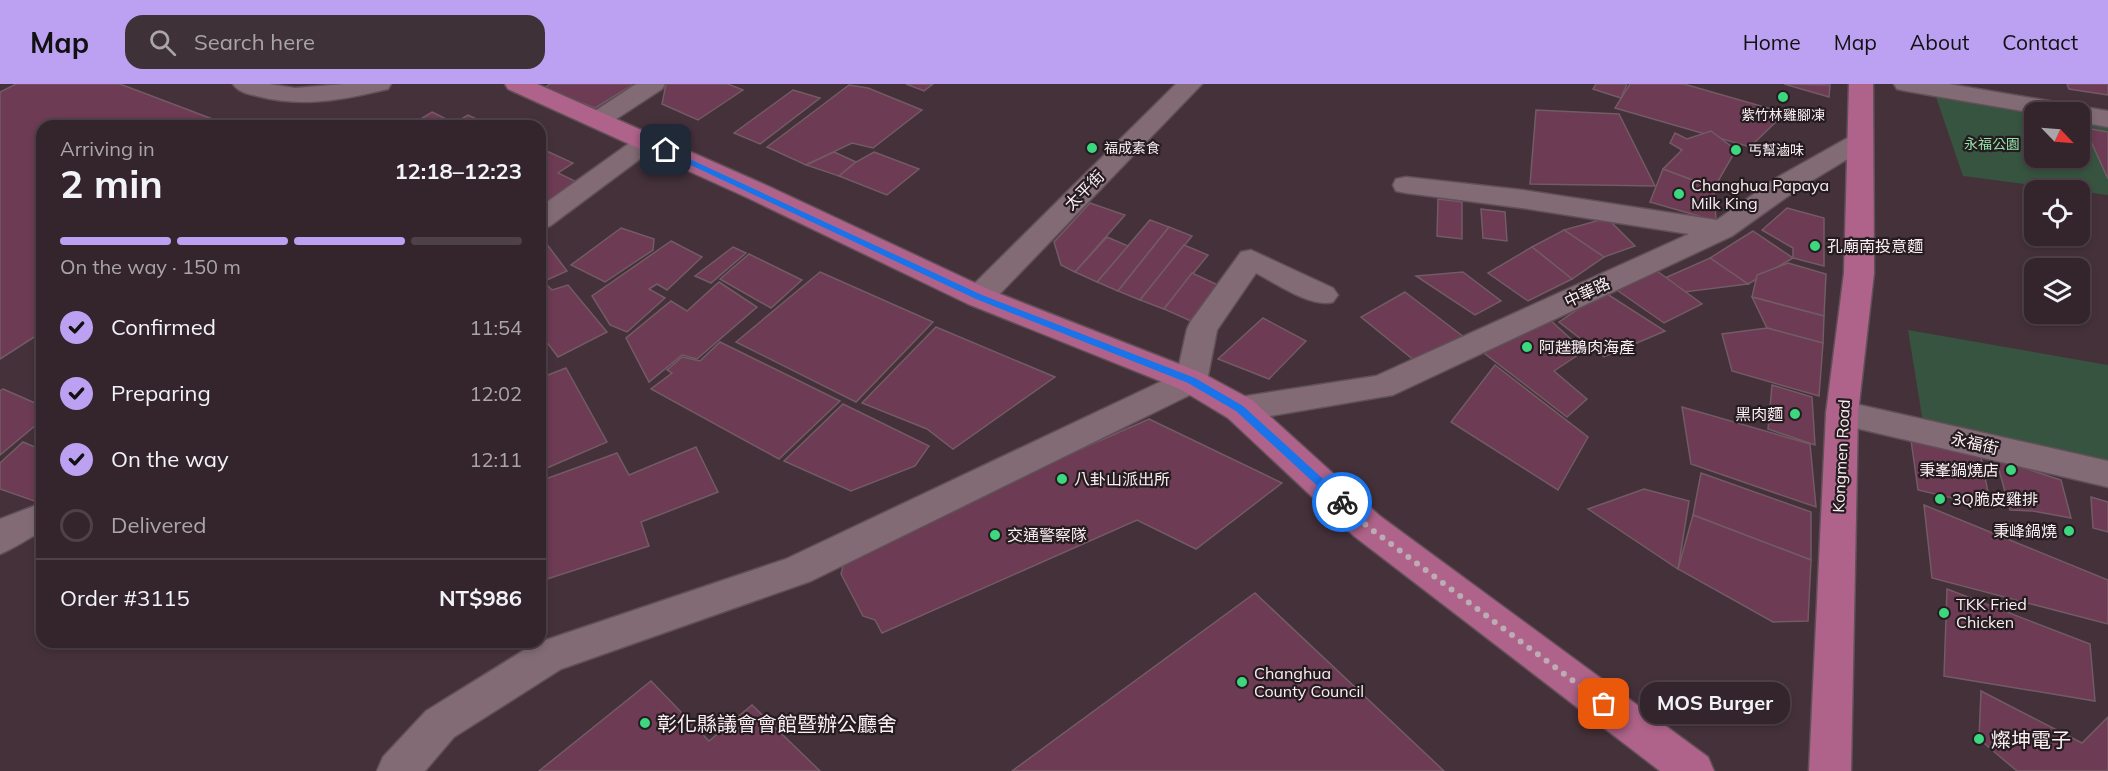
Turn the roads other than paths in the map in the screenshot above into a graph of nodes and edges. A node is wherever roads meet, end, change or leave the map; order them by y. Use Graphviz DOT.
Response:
graph roads {
  1 [pos="245,84"];
  2 [pos="379,84"];
  3 [pos="653,84"];
  4 [pos="1190,84"];
  5 [pos="1862,84"];
  6 [pos="1906,84"];
  7 [pos="530,86"];
  8 [pos="2024,104"];
  9 [pos="2090,116"];
  10 [pos="2108,119"];
  11 [pos="598,120"];
  12 [pos="1860,141"];
  13 [pos="647,142"];
  14 [pos="1406,185"];
  15 [pos="546,216"];
  16 [pos="1722,230"];
  17 [pos="1323,295"];
  18 [pos="979,297"];
  19 [pos="1191,381"];
  20 [pos="1240,409"];
  21 [pos="1842,413"];
  22 [pos="2108,474"];
  23 [pos="36,519"];
  24 [pos="0,539"];
  25 [pos="398,771"];
  26 [pos="1693,771"];
  27 [pos="1830,771"];
  1 -- 2 [label="street"];
  3 -- 11 [label="street"];
  4 -- 18 [label="street, 太平街"];
  5 -- 12 [label="main road"];
  6 -- 8 [label="street"];
  7 -- 11 [label="main road"];
  9 -- 10 [label="street"];
  11 -- 13 [label="main road"];
  12 -- 16 [label="street, 中華路"];
  12 -- 21 [label="main road, Kongmen Road"];
  13 -- 15 [label="street"];
  13 -- 18 [label="main road"];
  14 -- 16 [label="street"];
  16 -- 20 [label="street, 中華路"];
  17 -- 19 [label="street"];
  18 -- 19 [label="main road"];
  19 -- 20 [label="main road"];
  19 -- 25 [label="street"];
  20 -- 26 [label="main road"];
  21 -- 22 [label="street, 永福街"];
  21 -- 27 [label="main road, Kongmen Road"];
  23 -- 24 [label="street"];
}
